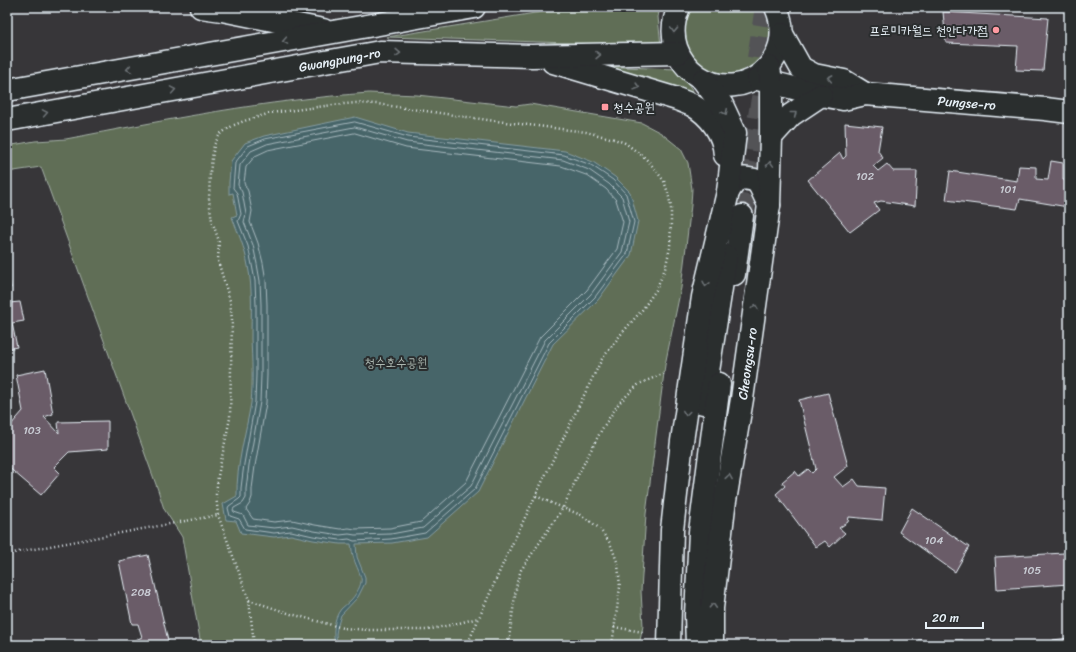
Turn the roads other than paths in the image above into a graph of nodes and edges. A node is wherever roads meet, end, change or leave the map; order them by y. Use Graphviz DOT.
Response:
graph roads {
  1 [pos="200,7"];
  2 [pos="474,7"];
  3 [pos="679,7"];
  4 [pos="776,7"];
  5 [pos="792,7"];
  6 [pos="334,32"];
  7 [pos="782,34"];
  8 [pos="678,53"];
  9 [pos="532,56"];
  10 [pos="765,76"];
  11 [pos="703,80"];
  12 [pos="7,90"];
  13 [pos="865,94"];
  14 [pos="821,95"];
  15 [pos="1069,112"];
  16 [pos="7,120"];
  17 [pos="771,137"];
  18 [pos="728,192"];
  19 [pos="769,205"];
  20 [pos="669,645"];
  21 [pos="684,645"];
  22 [pos="697,645"];
  23 [pos="712,645"];
  1 -- 6 [label="street"];
  2 -- 6 [label="street, Gwangpung-ro"];
  3 -- 8 [label="street, one-way"];
  4 -- 7 [label="street"];
  5 -- 7 [label="street"];
  6 -- 12 [label="street, Gwangpung-ro, one-way"];
  7 -- 10 [label="street"];
  13 -- 7 [label="street, Pungse-ro, one-way"];
  9 -- 8 [label="street, Gwangpung-ro, one-way"];
  8 -- 11 [label="street"];
  16 -- 9 [label="street, Gwangpung-ro, one-way"];
  9 -- 18 [label="street, one-way"];
  10 -- 11 [label="street"];
  10 -- 14 [label="street, Pungse-ro"];
  10 -- 17 [label="street, Cheongsu-ro"];
  11 -- 18 [label="street, one-way"];
  13 -- 14 [label="street, Pungse-ro"];
  13 -- 15 [label="street, Pungse-ro"];
  17 -- 14 [label="street, one-way"];
  19 -- 17 [label="street, Cheongsu-ro, one-way"];
  18 -- 19 [label="street"];
  18 -- 20 [label="street, one-way"];
  23 -- 19 [label="street, Cheongsu-ro, one-way"];
  21 -- 22 [label="street"];
}
